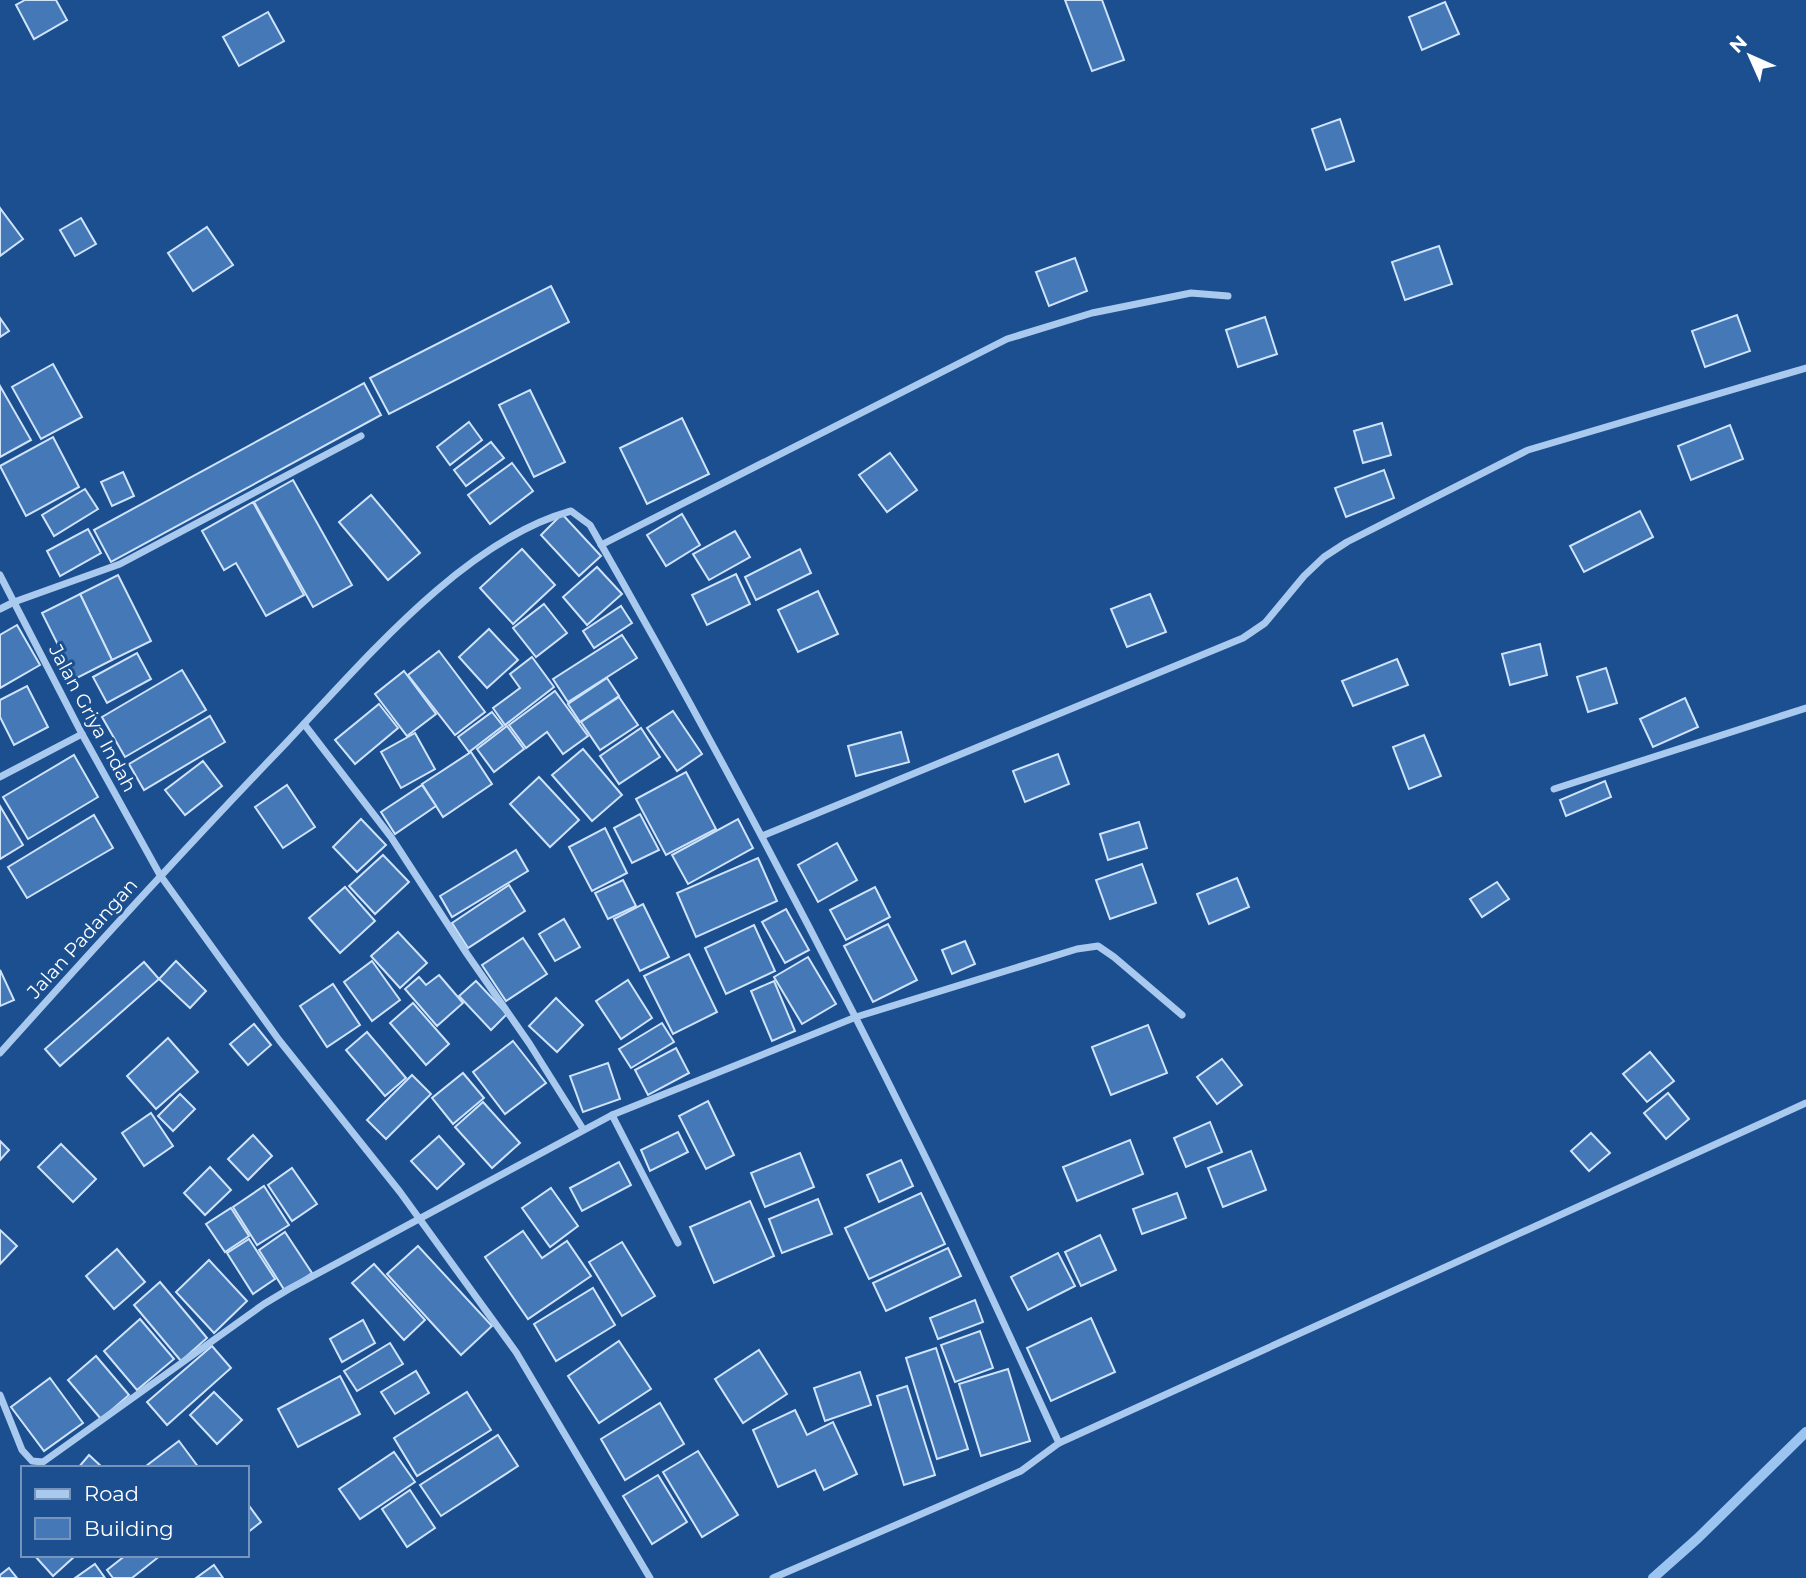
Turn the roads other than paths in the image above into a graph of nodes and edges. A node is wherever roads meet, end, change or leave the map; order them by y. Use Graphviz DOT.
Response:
graph roads {
  1 [pos="1228,296"];
  2 [pos="1806,368"];
  3 [pos="361,436"];
  4 [pos="601,545"];
  5 [pos="0,575"];
  6 [pos="14,602"];
  7 [pos="0,610"];
  8 [pos="1806,708"];
  9 [pos="304,724"];
  10 [pos="82,734"];
  11 [pos="0,777"];
  12 [pos="1554,789"];
  13 [pos="762,836"];
  14 [pos="160,875"];
  15 [pos="1182,1015"];
  16 [pos="856,1017"];
  17 [pos="0,1053"];
  18 [pos="1806,1103"];
  19 [pos="612,1115"];
  20 [pos="583,1129"];
  21 [pos="420,1220"];
  22 [pos="678,1243"];
  23 [pos="0,1395"];
  24 [pos="1059,1443"];
  25 [pos="650,1578"];
  26 [pos="773,1578"];
  1 -- 4 [label="street"];
  2 -- 13 [label="street"];
  3 -- 6 [label="street"];
  4 -- 9 [label="street, Jalan Padangan"];
  4 -- 13 [label="street"];
  5 -- 6 [label="street, Jalan Griya Indah"];
  6 -- 7 [label="street"];
  6 -- 10 [label="street, Jalan Griya Indah"];
  8 -- 12 [label="street"];
  9 -- 14 [label="street, Jalan Padangan"];
  9 -- 20 [label="street"];
  10 -- 11 [label="street"];
  10 -- 14 [label="street, Jalan Griya Indah"];
  13 -- 16 [label="street"];
  14 -- 17 [label="street, Jalan Padangan"];
  14 -- 21 [label="street, Jalan Griya Indah"];
  15 -- 16 [label="street"];
  16 -- 19 [label="street"];
  16 -- 24 [label="street"];
  18 -- 24 [label="street"];
  19 -- 20 [label="street"];
  19 -- 22 [label="street"];
  20 -- 21 [label="street"];
  21 -- 23 [label="street"];
  21 -- 25 [label="street, Jalan Griya Indah"];
  24 -- 26 [label="street"];
}
